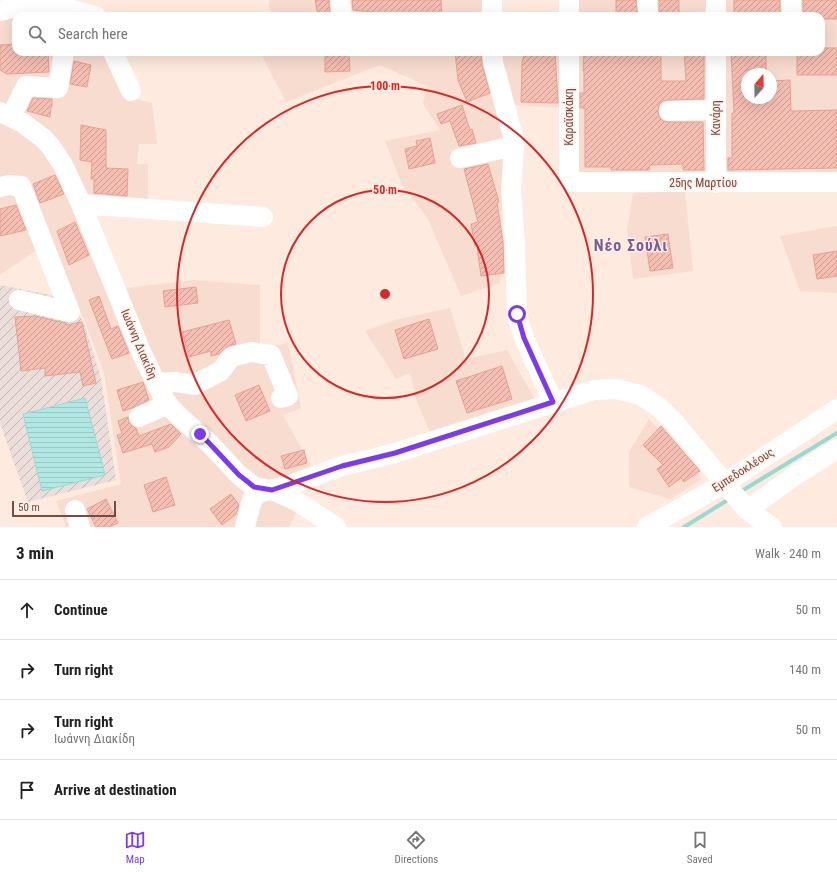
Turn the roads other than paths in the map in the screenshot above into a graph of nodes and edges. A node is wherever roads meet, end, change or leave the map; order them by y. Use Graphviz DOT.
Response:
graph roads {
  1 [pos="340,0"];
  2 [pos="492,0"];
  3 [pos="569,0"];
  4 [pos="716,0"];
  5 [pos="791,0"];
  6 [pos="0,11"];
  7 [pos="66,12"];
  8 [pos="342,12"];
  9 [pos="492,12"];
  10 [pos="569,12"];
  11 [pos="716,12"];
  12 [pos="792,12"];
  13 [pos="63,56"];
  14 [pos="115,56"];
  15 [pos="493,56"];
  16 [pos="569,56"];
  17 [pos="716,56"];
  18 [pos="131,91"];
  19 [pos="716,110"];
  20 [pos="669,111"];
  21 [pos="6,114"];
  22 [pos="514,146"];
  23 [pos="460,158"];
  24 [pos="569,182"];
  25 [pos="837,182"];
  26 [pos="716,183"];
  27 [pos="0,187"];
  28 [pos="81,204"];
  29 [pos="263,217"];
  30 [pos="19,300"];
  31 [pos="156,383"];
  32 [pos="281,398"];
  33 [pos="553,402"];
  34 [pos="168,404"];
  35 [pos="837,409"];
  36 [pos="139,416"];
  37 [pos="837,449"];
  38 [pos="724,484"];
  39 [pos="272,490"];
  40 [pos="743,506"];
  41 [pos="245,527"];
  42 [pos="336,527"];
  43 [pos="648,527"];
  44 [pos="772,527"];
  1 -- 8 [label="street"];
  2 -- 9 [label="street"];
  3 -- 10 [label="street"];
  4 -- 11 [label="street"];
  5 -- 12 [label="street"];
  6 -- 7 [label="street"];
  13 -- 21 [label="street"];
  14 -- 18 [label="street"];
  15 -- 22 [label="street"];
  16 -- 24 [label="street, Καραϊσκάκη"];
  17 -- 19 [label="street, Κανάρη"];
  19 -- 20 [label="street"];
  19 -- 26 [label="street, Κανάρη"];
  21 -- 28 [label="street, Ιωάννη Διακίδη"];
  22 -- 23 [label="street"];
  22 -- 33 [label="street"];
  24 -- 26 [label="street, 25ης Μαρτίου"];
  25 -- 26 [label="street, 25ης Μαρτίου"];
  27 -- 30 [label="street"];
  28 -- 29 [label="street"];
  28 -- 31 [label="street, Ιωάννη Διακίδη"];
  31 -- 32 [label="street"];
  31 -- 34 [label="street, Ιωάννη Διακίδη"];
  33 -- 38 [label="street"];
  33 -- 39 [label="street"];
  34 -- 36 [label="street"];
  34 -- 39 [label="street, Ιωάννη Διακίδη"];
  35 -- 38 [label="street, Εμπεδοκλέους"];
  37 -- 40 [label="street"];
  38 -- 40 [label="street"];
  38 -- 43 [label="street, Εμπεδοκλέους"];
  39 -- 41 [label="street"];
  39 -- 42 [label="street, Ιωάννη Διακίδη"];
  40 -- 44 [label="street"];
}
